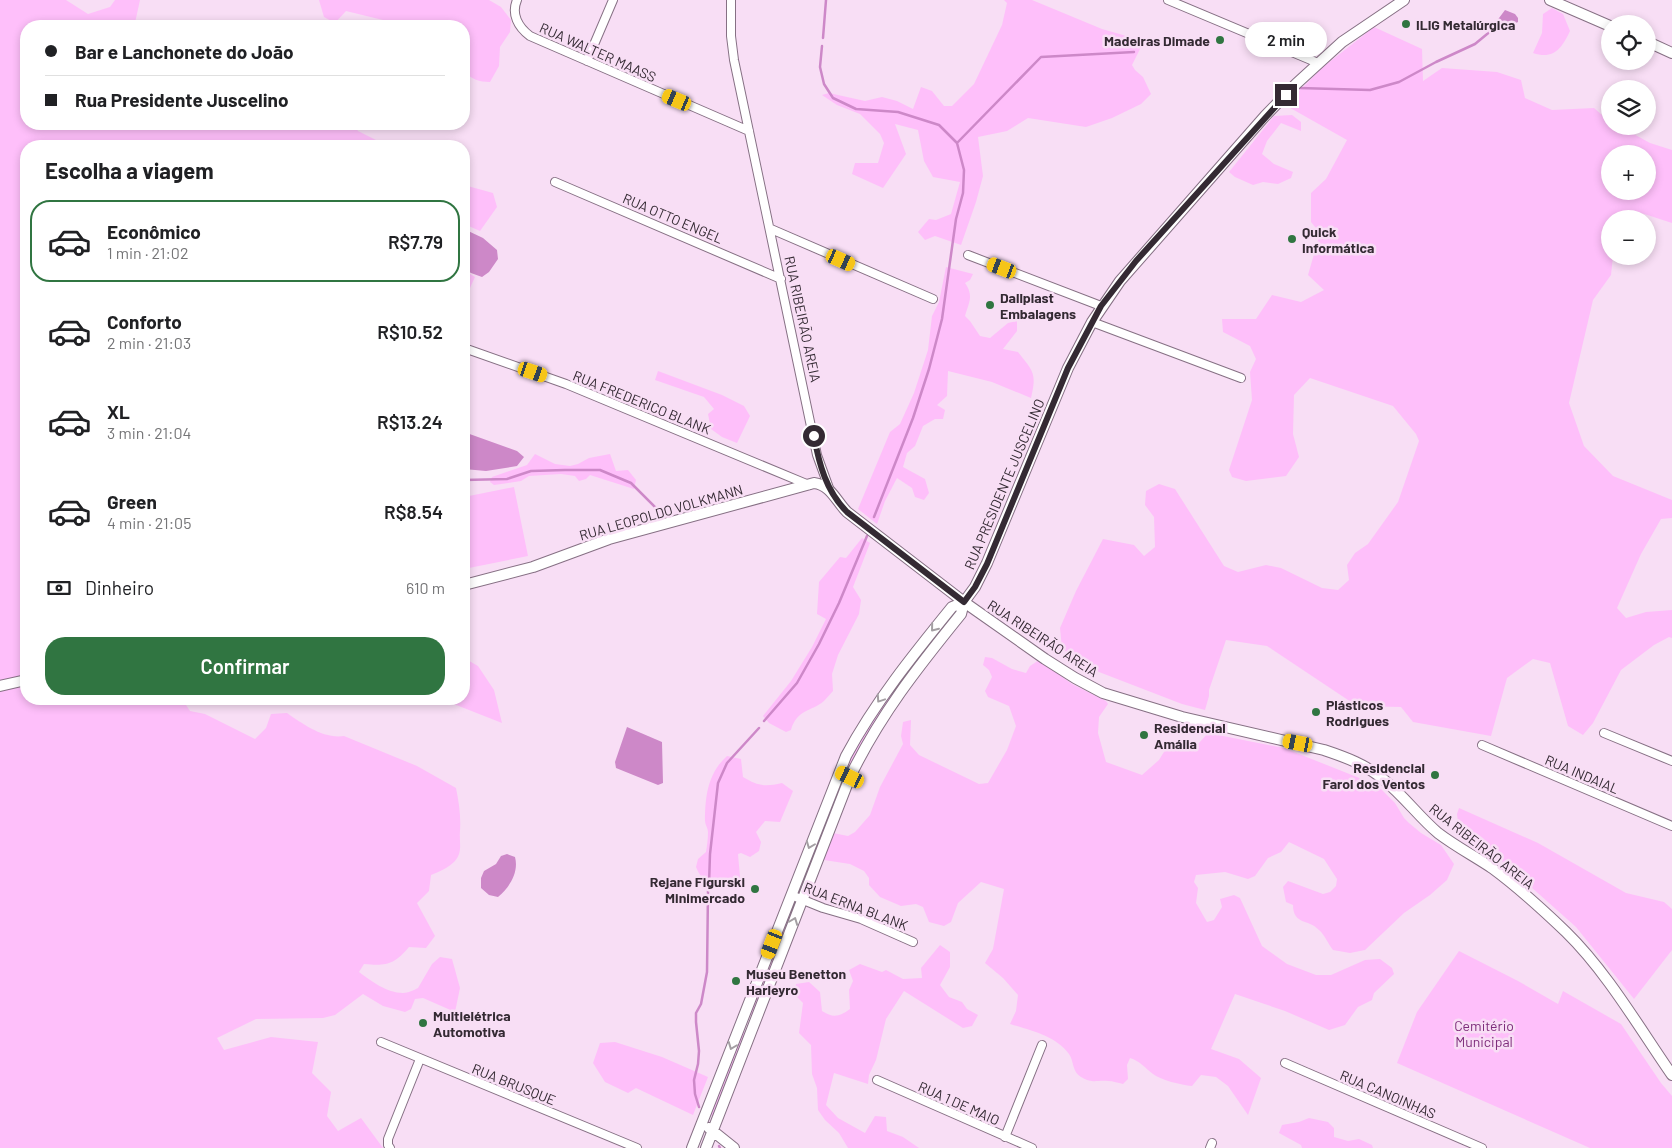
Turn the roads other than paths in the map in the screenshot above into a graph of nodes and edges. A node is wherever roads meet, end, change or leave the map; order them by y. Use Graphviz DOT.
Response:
graph roads {
  1 [pos="517,0"];
  2 [pos="613,0"];
  3 [pos="731,0"];
  4 [pos="1168,0"];
  5 [pos="1404,0"];
  6 [pos="1550,0"];
  7 [pos="1601,22"];
  8 [pos="1656,46"];
  9 [pos="1672,53"];
  10 [pos="587,61"];
  11 [pos="1318,63"];
  12 [pos="750,130"];
  13 [pos="555,182"];
  14 [pos="771,229"];
  15 [pos="968,255"];
  16 [pos="781,279"];
  17 [pos="933,300"];
  18 [pos="1101,306"];
  19 [pos="1092,322"];
  20 [pos="470,350"];
  21 [pos="1241,378"];
  22 [pos="809,485"];
  23 [pos="831,492"];
  24 [pos="470,583"];
  25 [pos="964,602"];
  26 [pos="20,681"];
  27 [pos="0,686"];
  28 [pos="1604,732"];
  29 [pos="1482,744"];
  30 [pos="1672,762"];
  31 [pos="839,771"];
  32 [pos="850,777"];
  33 [pos="1672,826"];
  34 [pos="791,895"];
  35 [pos="802,900"];
  36 [pos="913,942"];
  37 [pos="741,1022"];
  38 [pos="753,1026"];
  39 [pos="381,1042"];
  40 [pos="1042,1045"];
  41 [pos="420,1059"];
  42 [pos="1285,1063"];
  43 [pos="1672,1075"];
  44 [pos="877,1080"];
  45 [pos="702,1123"];
  46 [pos="712,1131"];
  47 [pos="1006,1137"];
  48 [pos="389,1147"];
  49 [pos="637,1148"];
  50 [pos="692,1148"];
  51 [pos="706,1148"];
  52 [pos="734,1148"];
  53 [pos="1032,1148"];
  54 [pos="1482,1148"];
  1 -- 10 [label="street, RUA WALTER MAASS"];
  2 -- 10 [label="street"];
  3 -- 12 [label="street, RUA RIBEIRÃO AREIA"];
  4 -- 11 [label="street"];
  5 -- 11 [label="street, RUA PRESIDENTE JUSCELINO"];
  6 -- 7 [label="street"];
  8 -- 9 [label="street"];
  10 -- 12 [label="street, RUA WALTER MAASS"];
  11 -- 18 [label="street, RUA PRESIDENTE JUSCELINO"];
  12 -- 14 [label="street, RUA RIBEIRÃO AREIA"];
  13 -- 16 [label="street, RUA OTTO ENGEL"];
  14 -- 16 [label="street, RUA RIBEIRÃO AREIA"];
  14 -- 17 [label="street"];
  15 -- 18 [label="street"];
  16 -- 23 [label="street, RUA RIBEIRÃO AREIA"];
  18 -- 19 [label="street, RUA PRESIDENTE JUSCELINO"];
  19 -- 21 [label="street"];
  19 -- 25 [label="street, RUA PRESIDENTE JUSCELINO"];
  20 -- 22 [label="street, RUA FREDERICO BLANK"];
  22 -- 23 [label="street"];
  22 -- 24 [label="street, RUA LEOPOLDO VOLKMANN"];
  23 -- 25 [label="street, RUA RIBEIRÃO AREIA"];
  25 -- 31 [label="street, one-way"];
  25 -- 32 [label="street"];
  25 -- 43 [label="street, RUA RIBEIRÃO AREIA"];
  26 -- 27 [label="street"];
  28 -- 30 [label="street"];
  29 -- 33 [label="street, RUA INDAIAL"];
  31 -- 32 [label="street"];
  31 -- 34 [label="street, one-way"];
  32 -- 35 [label="street"];
  34 -- 35 [label="street, RUA ERNA BLANK"];
  34 -- 37 [label="street"];
  35 -- 36 [label="street, RUA ERNA BLANK"];
  38 -- 35 [label="street, one-way"];
  37 -- 38 [label="street"];
  37 -- 45 [label="street, one-way"];
  38 -- 46 [label="street"];
  39 -- 41 [label="street, RUA BRUSQUE"];
  40 -- 47 [label="street"];
  41 -- 48 [label="street"];
  41 -- 49 [label="street, RUA BRUSQUE"];
  42 -- 54 [label="street, RUA CANOINHAS"];
  44 -- 47 [label="street, RUA 1 DE MAIO"];
  45 -- 46 [label="street"];
  45 -- 50 [label="street"];
  46 -- 51 [label="street"];
  46 -- 52 [label="street"];
  47 -- 53 [label="street, RUA 1 DE MAIO"];
}
